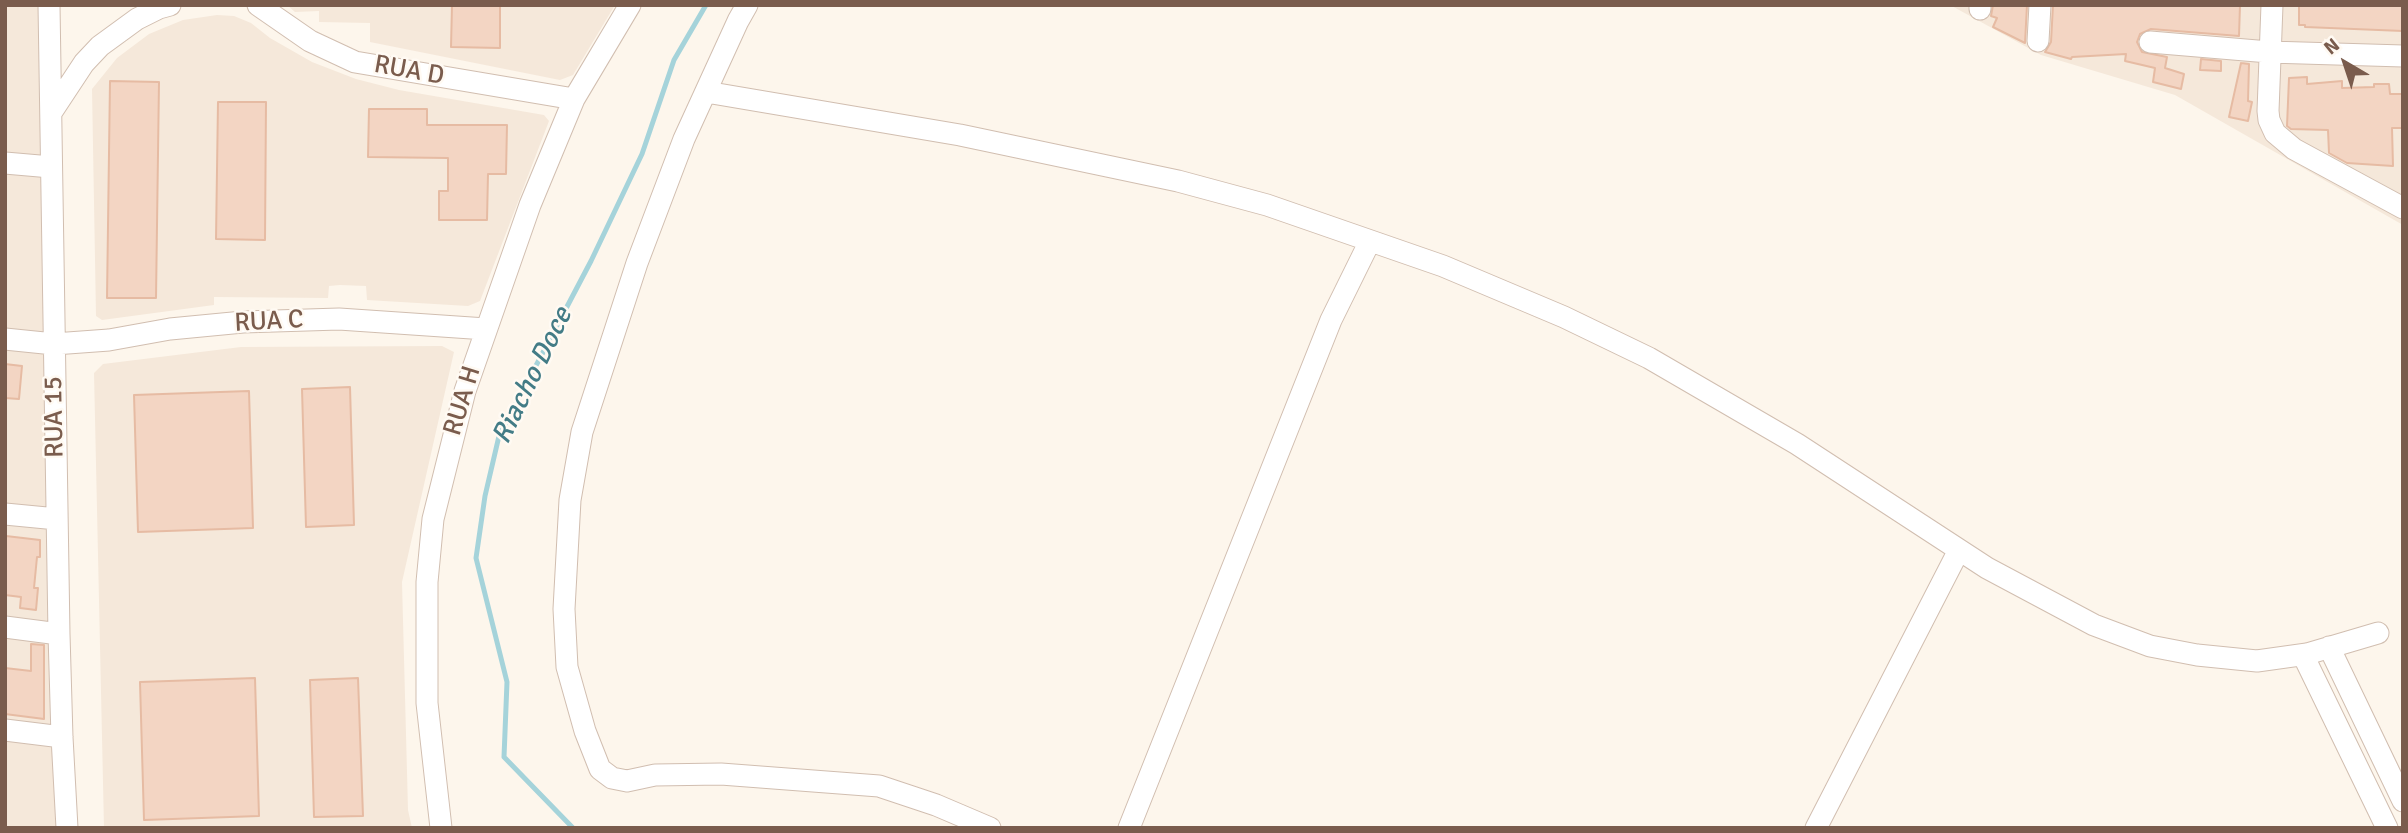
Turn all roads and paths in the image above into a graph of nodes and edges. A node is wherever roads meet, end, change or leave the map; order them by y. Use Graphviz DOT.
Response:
graph roads {
  1 [pos="49,5"];
  2 [pos="170,5"];
  3 [pos="258,5"];
  4 [pos="630,5"];
  5 [pos="747,5"];
  6 [pos="2040,5"];
  7 [pos="2272,5"];
  8 [pos="2038,41"];
  9 [pos="2150,42"];
  10 [pos="2269,52"];
  11 [pos="2403,56"];
  12 [pos="706,92"];
  13 [pos="574,99"];
  14 [pos="51,113"];
  15 [pos="5,163"];
  16 [pos="51,167"];
  17 [pos="2403,208"];
  18 [pos="1370,241"];
  19 [pos="486,329"];
  20 [pos="5,339"];
  21 [pos="54,344"];
  22 [pos="5,514"];
  23 [pos="57,519"];
  24 [pos="1959,550"];
  25 [pos="5,627"];
  26 [pos="2378,633"];
  27 [pos="59,634"];
  28 [pos="2329,647"];
  29 [pos="2303,654"];
  30 [pos="5,730"];
  31 [pos="62,737"];
  32 [pos="2403,801"];
  33 [pos="67,828"];
  34 [pos="441,828"];
  35 [pos="990,828"];
  36 [pos="1129,828"];
  37 [pos="1816,828"];
  38 [pos="2387,828"];
  1 -- 14 [label="street, RUA 15"];
  2 -- 14 [label="street"];
  3 -- 13 [label="street, RUA D"];
  4 -- 13 [label="street, RUA H"];
  5 -- 12 [label="street"];
  6 -- 8 [label="street"];
  7 -- 10 [label="street"];
  9 -- 10 [label="street"];
  10 -- 11 [label="street"];
  10 -- 17 [label="street"];
  12 -- 18 [label="street"];
  12 -- 35 [label="street"];
  13 -- 19 [label="street, RUA H"];
  14 -- 16 [label="street, RUA 15"];
  15 -- 16 [label="street"];
  16 -- 21 [label="street, RUA 15"];
  18 -- 24 [label="street"];
  18 -- 36 [label="street"];
  19 -- 21 [label="street, RUA C"];
  19 -- 34 [label="street, RUA H"];
  20 -- 21 [label="street, RUA C"];
  21 -- 23 [label="street, RUA 15"];
  22 -- 23 [label="street"];
  23 -- 27 [label="street, RUA 15"];
  24 -- 29 [label="street"];
  24 -- 37 [label="street"];
  25 -- 27 [label="street"];
  26 -- 28 [label="street"];
  27 -- 31 [label="street, RUA 15"];
  28 -- 29 [label="street"];
  28 -- 32 [label="street"];
  29 -- 38 [label="street"];
  30 -- 31 [label="street"];
  31 -- 33 [label="street, RUA 15"];
}
